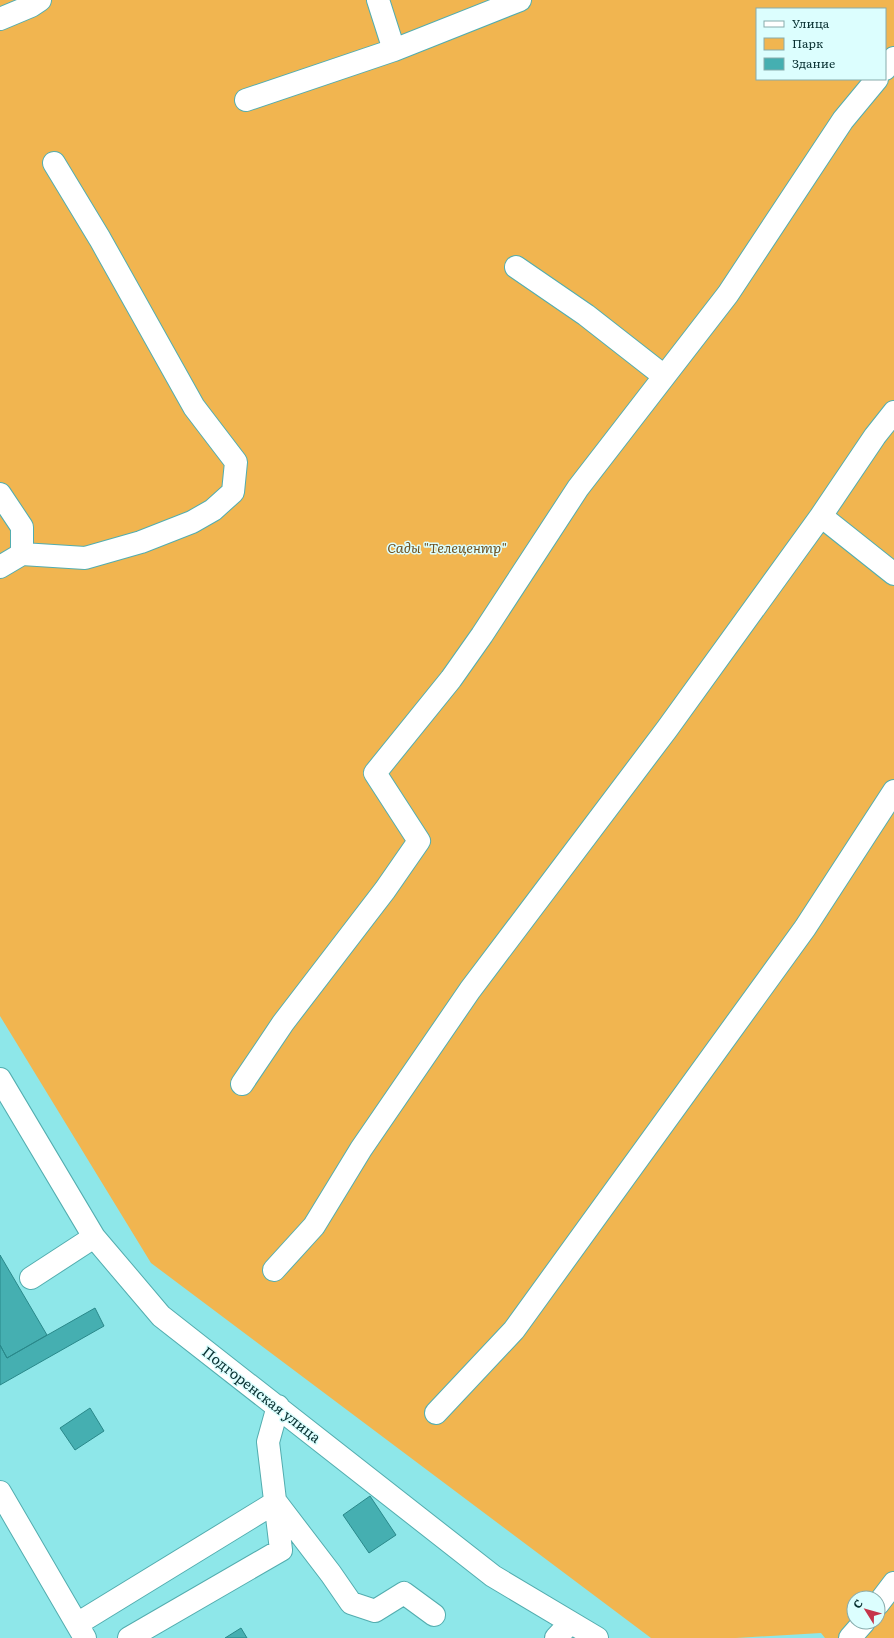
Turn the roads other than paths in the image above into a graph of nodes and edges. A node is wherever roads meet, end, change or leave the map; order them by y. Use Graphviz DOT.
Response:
graph roads {
  1 [pos="40,0"];
  2 [pos="378,0"];
  3 [pos="520,0"];
  4 [pos="0,19"];
  5 [pos="394,50"];
  6 [pos="894,58"];
  7 [pos="886,68"];
  8 [pos="876,80"];
  9 [pos="246,100"];
  10 [pos="54,163"];
  11 [pos="516,267"];
  12 [pos="664,376"];
  13 [pos="894,412"];
  14 [pos="0,494"];
  15 [pos="821,516"];
  16 [pos="22,554"];
  17 [pos="0,567"];
  18 [pos="894,574"];
  19 [pos="894,791"];
  20 [pos="0,1079"];
  21 [pos="242,1084"];
  22 [pos="94,1237"];
  23 [pos="274,1270"];
  24 [pos="31,1278"];
  25 [pos="278,1406"];
  26 [pos="436,1413"];
  27 [pos="0,1492"];
  28 [pos="276,1502"];
  29 [pos="894,1583"];
  30 [pos="886,1594"];
  31 [pos="434,1615"];
  32 [pos="563,1630"];
  33 [pos="857,1630"];
  34 [pos="81,1631"];
  35 [pos="129,1638"];
  36 [pos="597,1638"];
  37 [pos="850,1638"];
  1 -- 4 [label="street"];
  2 -- 5 [label="street"];
  3 -- 5 [label="street"];
  5 -- 9 [label="street"];
  6 -- 7 [label="street"];
  8 -- 12 [label="street"];
  10 -- 16 [label="street"];
  11 -- 12 [label="street"];
  12 -- 21 [label="street"];
  13 -- 15 [label="street"];
  14 -- 16 [label="street"];
  15 -- 18 [label="street"];
  15 -- 23 [label="street"];
  16 -- 17 [label="street"];
  19 -- 26 [label="street"];
  20 -- 22 [label="street, Подгоренская улица"];
  22 -- 24 [label="street"];
  22 -- 25 [label="street, Подгоренская улица"];
  25 -- 28 [label="street"];
  25 -- 32 [label="street, Подгоренская улица"];
  27 -- 34 [label="street"];
  28 -- 31 [label="street"];
  28 -- 34 [label="street"];
  28 -- 35 [label="street"];
  29 -- 30 [label="street"];
  32 -- 36 [label="street, Подгоренская улица"];
  33 -- 37 [label="street"];
}
